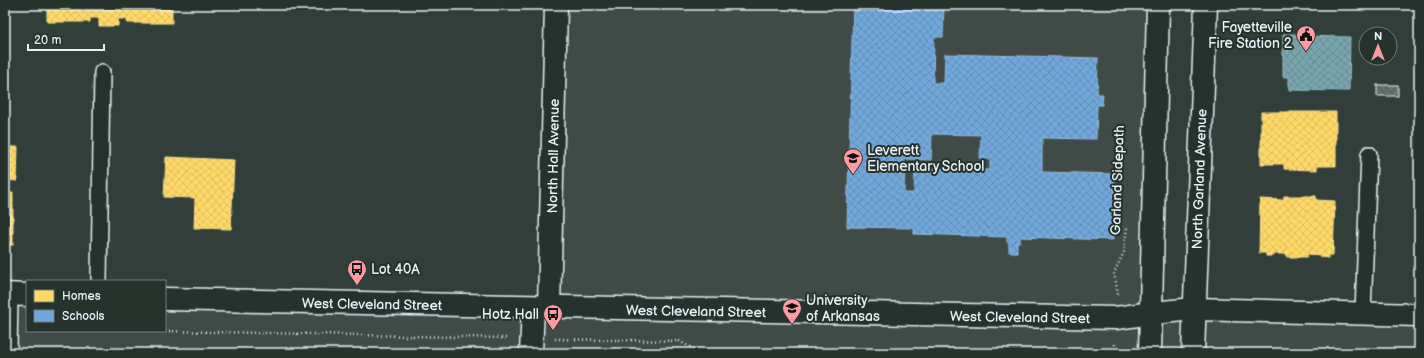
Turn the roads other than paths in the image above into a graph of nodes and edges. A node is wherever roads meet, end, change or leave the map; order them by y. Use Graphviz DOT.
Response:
graph roads {
  1 [pos="556,5"];
  2 [pos="1158,5"];
  3 [pos="1206,5"];
  4 [pos="102,72"];
  5 [pos="1369,154"];
  6 [pos="99,280"];
  7 [pos="14,295"];
  8 [pos="166,299"];
  9 [pos="541,308"];
  10 [pos="1194,309"];
  11 [pos="1152,313"];
  12 [pos="1363,313"];
  13 [pos="1419,315"];
  14 [pos="531,346"];
  15 [pos="9,353"];
  16 [pos="1150,353"];
  17 [pos="1193,353"];
  1 -- 9 [label="street, North Hall Avenue"];
  2 -- 11 [label="street"];
  3 -- 10 [label="street, North Garland Avenue"];
  4 -- 6 [label="lane"];
  5 -- 12 [label="lane"];
  7 -- 15 [label="lane"];
  8 -- 9 [label="street, West Cleveland Street"];
  9 -- 11 [label="street, West Cleveland Street"];
  9 -- 14 [label="street, North Hall Avenue"];
  10 -- 11 [label="street, West Cleveland Street"];
  10 -- 12 [label="street, West Cleveland Street"];
  10 -- 17 [label="street, North Garland Avenue"];
  11 -- 16 [label="street"];
  12 -- 13 [label="street, West Cleveland Street"];
}
